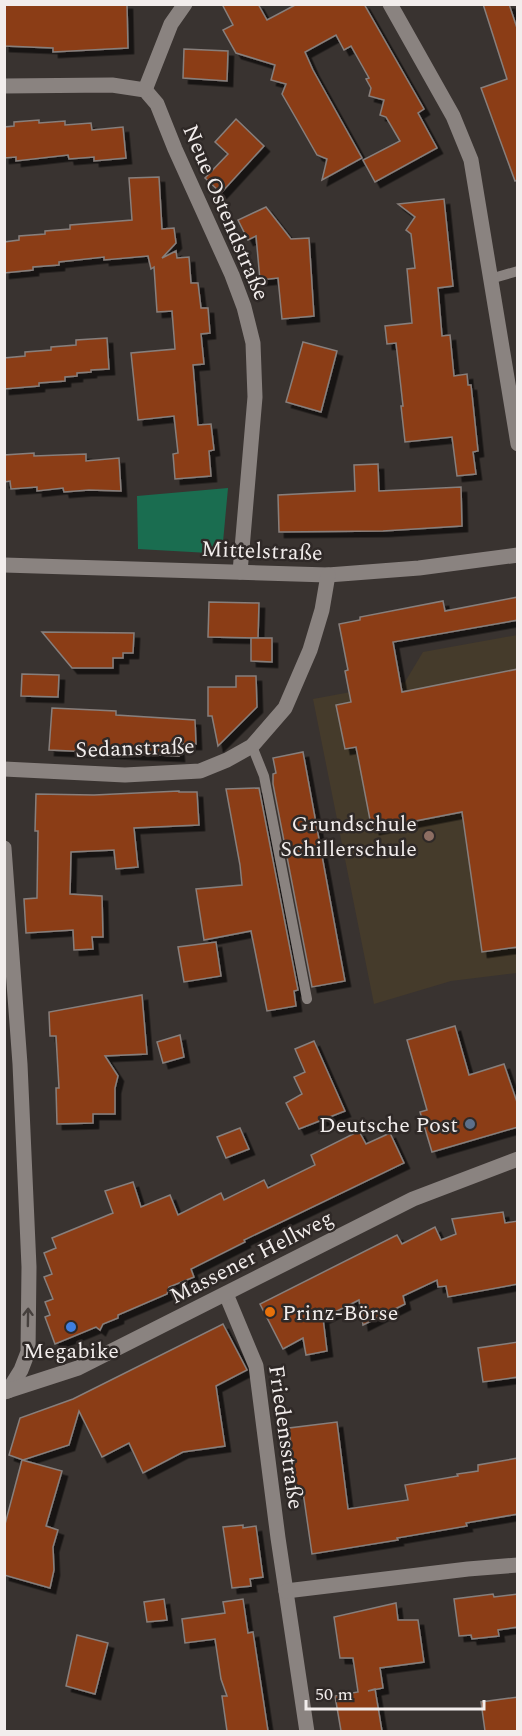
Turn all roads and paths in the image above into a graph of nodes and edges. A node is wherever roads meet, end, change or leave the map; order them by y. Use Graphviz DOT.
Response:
graph roads {
  1 [pos="185,4"];
  2 [pos="390,4"];
  3 [pos="4,86"];
  4 [pos="145,90"];
  5 [pos="518,271"];
  6 [pos="490,279"];
  7 [pos="518,444"];
  8 [pos="518,555"];
  9 [pos="4,565"];
  10 [pos="240,572"];
  11 [pos="328,575"];
  12 [pos="252,746"];
  13 [pos="4,769"];
  14 [pos="4,848"];
  15 [pos="7,891"];
  16 [pos="307,999"];
  17 [pos="518,1159"];
  18 [pos="226,1294"];
  19 [pos="6,1395"];
  20 [pos="518,1565"];
  21 [pos="286,1591"];
  22 [pos="307,1731"];
  1 -- 4 [label="street"];
  2 -- 6 [label="street"];
  3 -- 4 [label="street"];
  4 -- 10 [label="street, Neue Ostendstraße"];
  5 -- 6 [label="lane"];
  6 -- 7 [label="street"];
  8 -- 11 [label="street, Mittelstraße"];
  9 -- 10 [label="street, Mittelstraße"];
  10 -- 11 [label="street, Mittelstraße"];
  11 -- 12 [label="street, Sedanstraße"];
  12 -- 13 [label="street, Sedanstraße"];
  12 -- 16 [label="lane"];
  14 -- 15 [label="street"];
  19 -- 15 [label="street, one-way"];
  17 -- 18 [label="street, Massener Hellweg"];
  18 -- 19 [label="street, Massener Hellweg"];
  18 -- 21 [label="street, Friedensstraße"];
  20 -- 21 [label="street"];
  21 -- 22 [label="street, Friedensstraße"];
}
